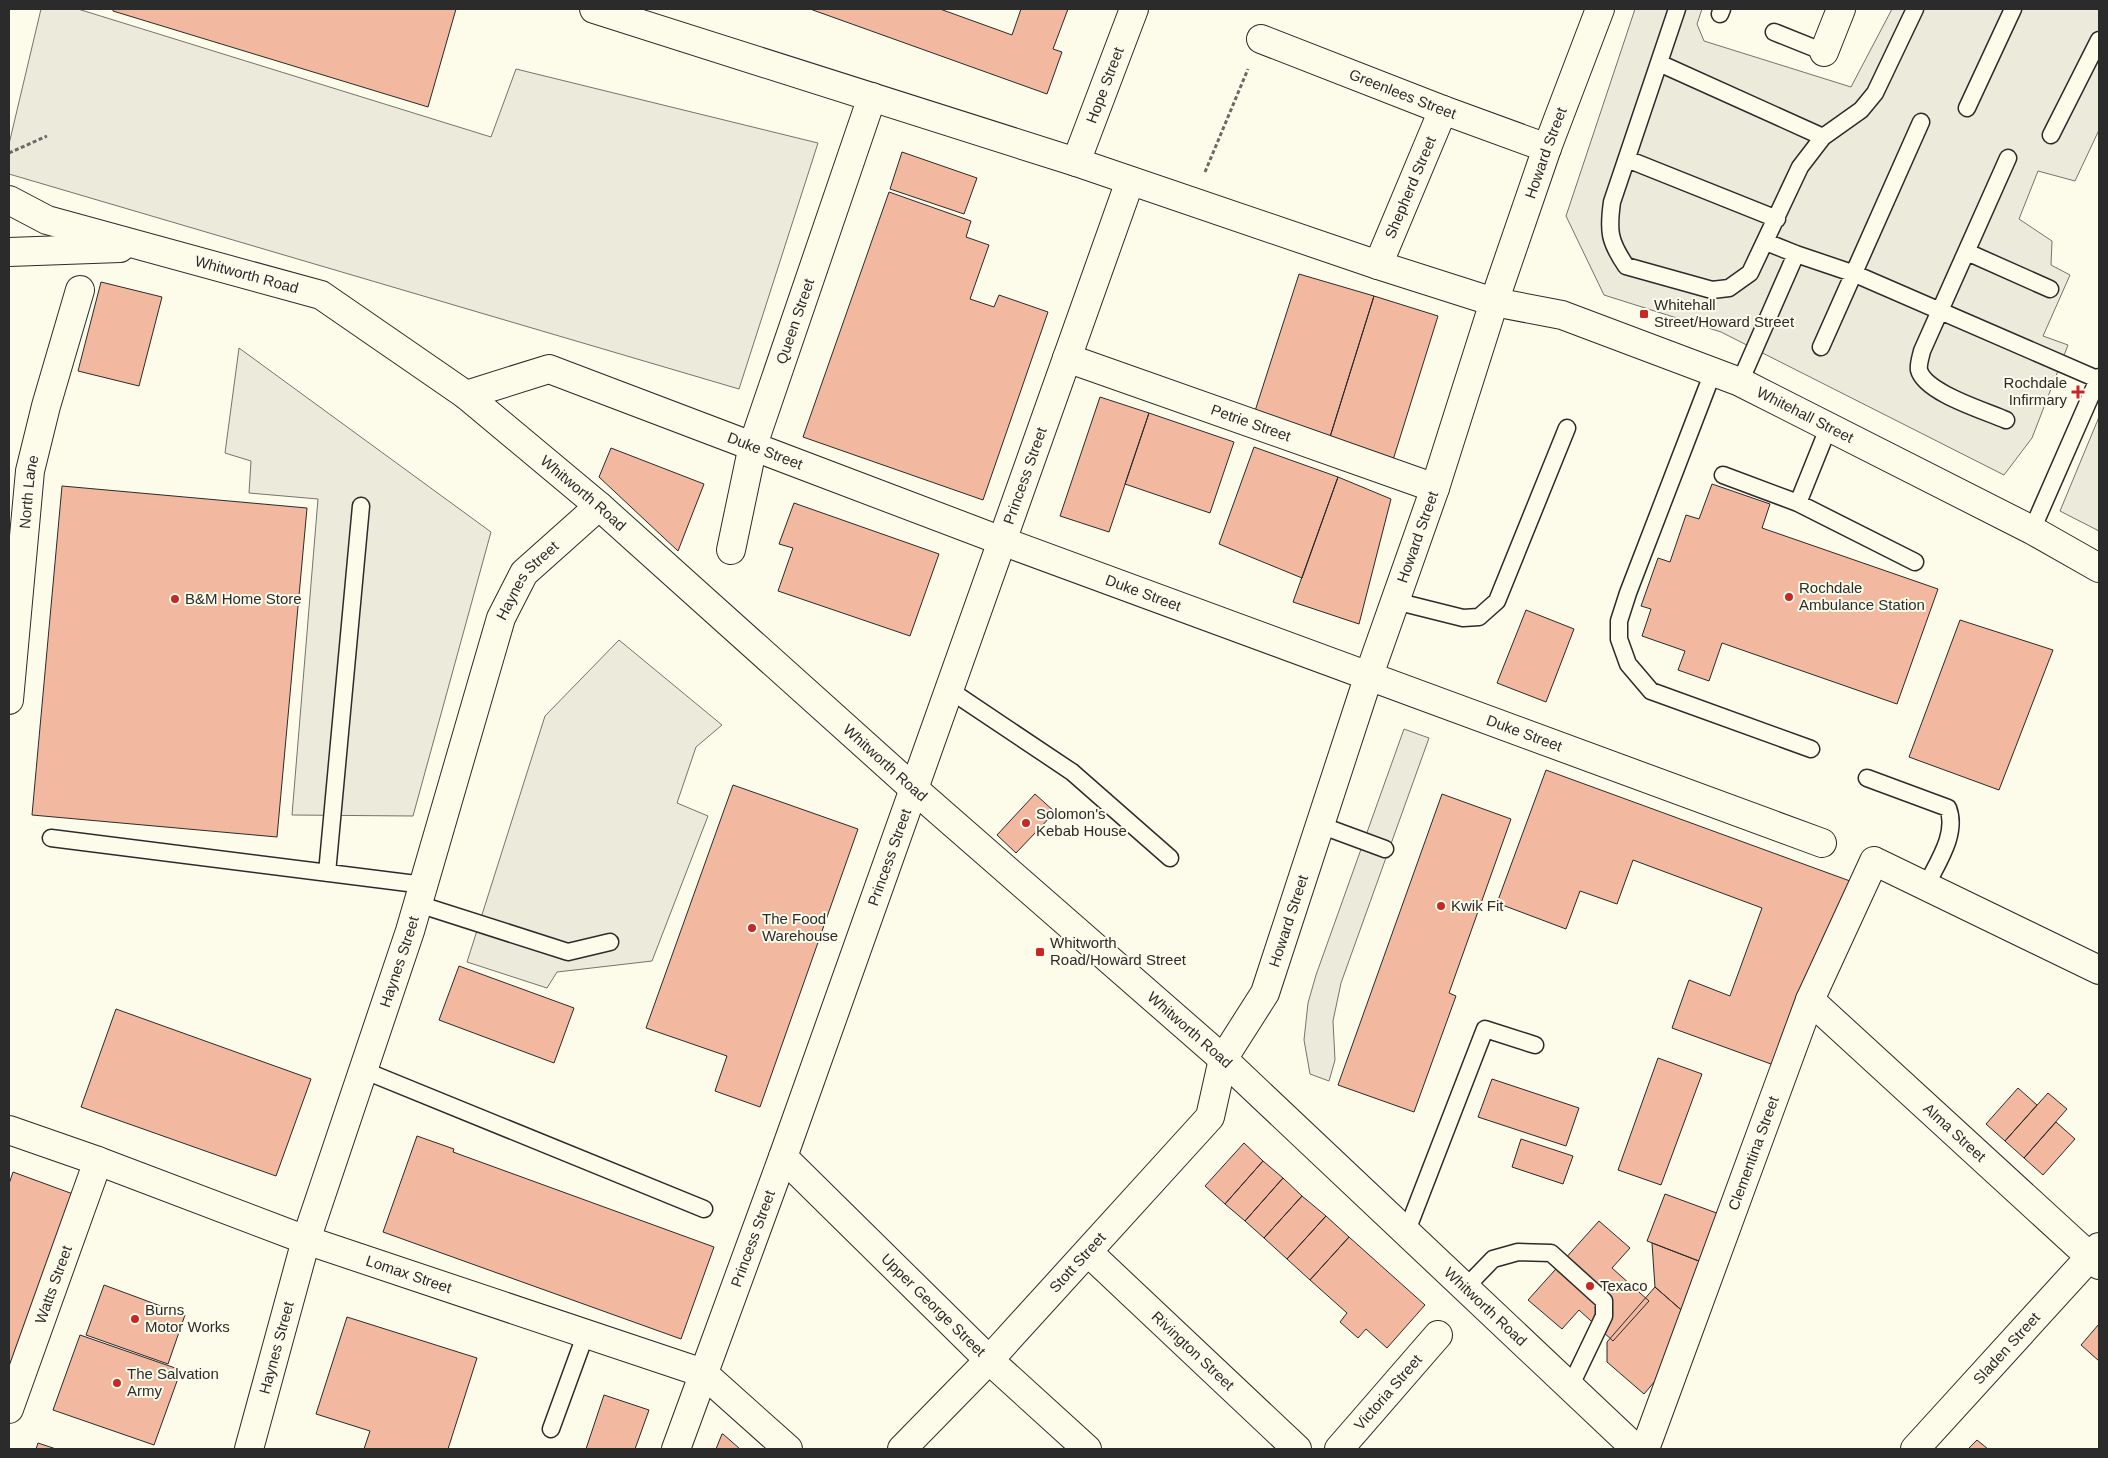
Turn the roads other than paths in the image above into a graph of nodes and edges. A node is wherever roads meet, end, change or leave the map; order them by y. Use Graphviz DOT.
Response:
graph roads {
  1 [pos="594,9"];
  2 [pos="1134,9"];
  3 [pos="1600,9"];
  4 [pos="1677,9"];
  5 [pos="1841,9"];
  6 [pos="1915,9"];
  7 [pos="2013,9"];
  8 [pos="1774,32"];
  9 [pos="1260,38"];
  10 [pos="2099,40"];
  11 [pos="1824,52"];
  12 [pos="1659,63"];
  13 [pos="872,97"];
  14 [pos="1967,108"];
  15 [pos="1443,110"];
  16 [pos="1921,122"];
  17 [pos="2051,135"];
  18 [pos="1823,137"];
  19 [pos="1547,148"];
  20 [pos="2008,158"];
  21 [pos="1627,159"];
  22 [pos="1076,162"];
  23 [pos="1130,181"];
  24 [pos="9,200"];
  25 [pos="1777,219"];
  26 [pos="9,220"];
  27 [pos="47,220"];
  28 [pos="1766,242"];
  29 [pos="146,247"];
  30 [pos="9,252"];
  31 [pos="1967,252"];
  32 [pos="1796,254"];
  33 [pos="1378,265"];
  34 [pos="1855,274"];
  35 [pos="2050,289"];
  36 [pos="80,290"];
  37 [pos="1494,302"];
  38 [pos="1940,311"];
  39 [pos="1822,347"];
  40 [pos="1067,358"];
  41 [pos="1713,372"];
  42 [pos="2098,378"];
  43 [pos="1740,382"];
  44 [pos="466,395"];
  45 [pos="2006,420"];
  46 [pos="1829,426"];
  47 [pos="1567,428"];
  48 [pos="753,445"];
  49 [pos="1723,475"];
  50 [pos="1435,488"];
  51 [pos="1798,504"];
  52 [pos="361,506"];
  53 [pos="599,506"];
  54 [pos="2032,530"];
  55 [pos="1002,541"];
  56 [pos="731,550"];
  57 [pos="1915,562"];
  58 [pos="2099,568"];
  59 [pos="1395,602"];
  60 [pos="1369,675"];
  61 [pos="948,689"];
  62 [pos="9,700"];
  63 [pos="1811,749"];
  64 [pos="1867,778"];
  65 [pos="914,789"];
  66 [pos="1320,826"];
  67 [pos="50,838"];
  68 [pos="1822,842"];
  69 [pos="1385,848"];
  70 [pos="1170,858"];
  71 [pos="327,873"];
  72 [pos="1926,886"];
  73 [pos="421,894"];
  74 [pos="610,942"];
  75 [pos="2099,970"];
  76 [pos="1810,1000"];
  77 [pos="1535,1045"];
  78 [pos="1224,1059"];
  79 [pos="363,1070"];
  80 [pos="9,1130"];
  81 [pos="783,1157"];
  82 [pos="98,1161"];
  83 [pos="704,1209"];
  84 [pos="1406,1233"];
  85 [pos="306,1240"];
  86 [pos="1088,1252"];
  87 [pos="2096,1256"];
  88 [pos="1465,1288"];
  89 [pos="586,1333"];
  90 [pos="1438,1335"];
  91 [pos="989,1360"];
  92 [pos="703,1373"];
  93 [pos="1570,1387"];
  94 [pos="10,1402"];
  95 [pos="551,1429"];
  96 [pos="249,1449"];
  97 [pos="676,1449"];
  98 [pos="788,1449"];
  99 [pos="902,1449"];
  100 [pos="1087,1449"];
  101 [pos="1297,1449"];
  102 [pos="1339,1449"];
  103 [pos="1636,1449"];
  104 [pos="1645,1449"];
  105 [pos="1915,1449"];
  1 -- 13 [label="street, Whitehall Street"];
  2 -- 22 [label="street, Hope Street"];
  3 -- 19 [label="street, Howard Street"];
  4 -- 12 [label="lane"];
  5 -- 11 [label="street"];
  6 -- 18 [label="lane"];
  7 -- 14 [label="lane"];
  8 -- 11 [label="lane"];
  9 -- 15 [label="street, Greenlees Street"];
  10 -- 17 [label="lane"];
  12 -- 18 [label="lane"];
  12 -- 21 [label="lane"];
  13 -- 22 [label="street, Whitehall Street"];
  13 -- 48 [label="street, Queen Street"];
  15 -- 19 [label="street, Greenlees Street"];
  15 -- 33 [label="street, Shepherd Street"];
  16 -- 34 [label="lane"];
  18 -- 25 [label="lane"];
  19 -- 37 [label="street, Howard Street"];
  20 -- 31 [label="lane"];
  21 -- 25 [label="lane"];
  21 -- 28 [label="lane"];
  22 -- 23 [label="street, Whitehall Street"];
  23 -- 33 [label="street, Whitehall Street"];
  23 -- 40 [label="street, Princess Street"];
  24 -- 27 [label="street, Whitworth Road"];
  25 -- 28 [label="lane"];
  26 -- 27 [label="street, Whitworth Road"];
  27 -- 29 [label="street, Whitworth Road"];
  28 -- 32 [label="lane"];
  29 -- 30 [label="street"];
  29 -- 44 [label="street, Whitworth Road"];
  31 -- 35 [label="lane"];
  31 -- 38 [label="lane"];
  32 -- 34 [label="lane"];
  32 -- 43 [label="lane"];
  33 -- 37 [label="street, Whitehall Street"];
  34 -- 38 [label="lane"];
  34 -- 39 [label="lane"];
  36 -- 62 [label="street, North Lane"];
  37 -- 41 [label="street, Whitehall Street"];
  37 -- 50 [label="street, Howard Street"];
  38 -- 42 [label="lane"];
  38 -- 45 [label="lane"];
  40 -- 50 [label="street, Petrie Street"];
  40 -- 55 [label="street, Princess Street"];
  41 -- 43 [label="street, Whitehall Street"];
  41 -- 63 [label="lane"];
  42 -- 54 [label="lane"];
  43 -- 46 [label="street, Whitehall Street"];
  44 -- 48 [label="street, Duke Street"];
  44 -- 53 [label="street, Whitworth Road"];
  46 -- 51 [label="lane"];
  46 -- 54 [label="street, Whitehall Street"];
  47 -- 59 [label="lane"];
  48 -- 55 [label="street, Duke Street"];
  48 -- 56 [label="street, Queen Street"];
  49 -- 51 [label="lane"];
  50 -- 59 [label="street, Howard Street"];
  51 -- 57 [label="lane"];
  52 -- 71 [label="lane"];
  53 -- 65 [label="street, Whitworth Road"];
  53 -- 73 [label="street, Haynes Street"];
  54 -- 58 [label="street, Whitehall Street"];
  55 -- 60 [label="street, Duke Street"];
  55 -- 61 [label="street, Princess Street"];
  59 -- 60 [label="street, Howard Street"];
  60 -- 66 [label="street, Howard Street"];
  60 -- 68 [label="street, Duke Street"];
  61 -- 65 [label="street, Princess Street"];
  61 -- 70 [label="lane"];
  64 -- 72 [label="lane"];
  65 -- 78 [label="street, Whitworth Road"];
  65 -- 81 [label="street, Princess Street"];
  66 -- 69 [label="lane"];
  66 -- 78 [label="street, Howard Street"];
  67 -- 71 [label="lane"];
  71 -- 73 [label="lane"];
  72 -- 75 [label="street"];
  72 -- 76 [label="street, Clementina Street"];
  73 -- 74 [label="lane"];
  73 -- 79 [label="street, Haynes Street"];
  76 -- 87 [label="street, Alma Street"];
  76 -- 104 [label="street, Clementina Street"];
  77 -- 84 [label="lane"];
  78 -- 84 [label="street, Whitworth Road"];
  78 -- 86 [label="street, Stott Street"];
  79 -- 83 [label="lane"];
  79 -- 85 [label="street, Haynes Street"];
  80 -- 82 [label="street, Lomax Street"];
  81 -- 91 [label="street, Upper George Street"];
  81 -- 92 [label="street, Princess Street"];
  82 -- 85 [label="street, Lomax Street"];
  82 -- 94 [label="street, Watts Street"];
  84 -- 88 [label="street, Whitworth Road"];
  85 -- 89 [label="street, Lomax Street"];
  85 -- 96 [label="street, Haynes Street"];
  86 -- 91 [label="street, Stott Street"];
  86 -- 101 [label="street, Rivington Street"];
  87 -- 105 [label="street, Sladen Street"];
  88 -- 93 [label="street, Whitworth Road"];
  88 -- 93 [label="lane"];
  89 -- 92 [label="street, Lomax Street"];
  89 -- 95 [label="lane"];
  90 -- 102 [label="street, Victoria Street"];
  91 -- 99 [label="street, Stott Street"];
  91 -- 100 [label="street, Upper George Street"];
  92 -- 97 [label="street, Princess Street"];
  92 -- 98 [label="street, Lomax Street"];
  93 -- 103 [label="street, Whitworth Road"];
}
